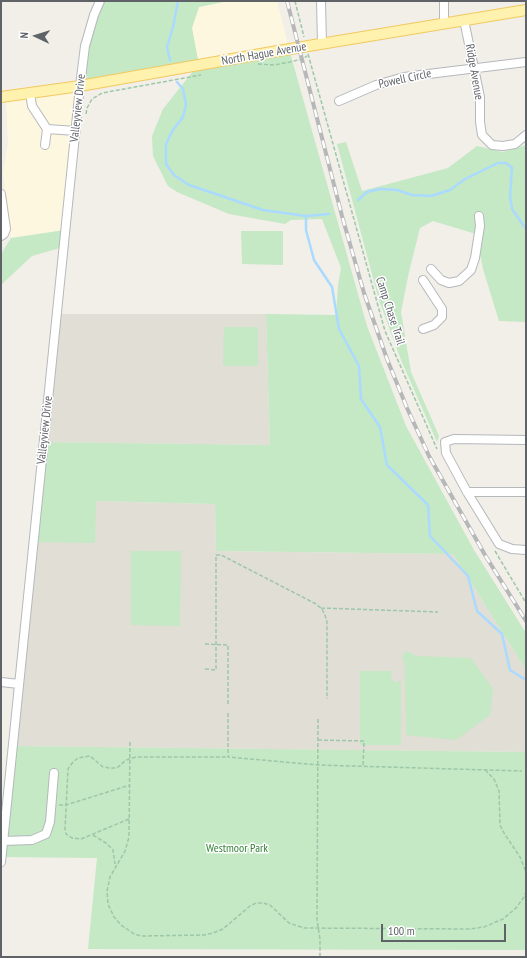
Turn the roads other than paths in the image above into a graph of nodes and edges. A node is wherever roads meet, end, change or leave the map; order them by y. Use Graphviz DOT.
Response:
graph roads {
  1 [pos="100,1"];
  2 [pos="321,1"];
  3 [pos="444,1"];
  4 [pos="526,10"];
  5 [pos="464,20"];
  6 [pos="444,23"];
  7 [pos="322,44"];
  8 [pos="526,62"];
  9 [pos="474,69"];
  10 [pos="80,86"];
  11 [pos="30,93"];
  12 [pos="1,97"];
  13 [pos="339,101"];
  14 [pos="47,129"];
  15 [pos="76,131"];
  16 [pos="526,135"];
  17 [pos="45,145"];
  18 [pos="1,194"];
  19 [pos="479,216"];
  20 [pos="1,236"];
  21 [pos="430,270"];
  22 [pos="423,280"];
  23 [pos="423,328"];
  24 [pos="526,440"];
  25 [pos="467,492"];
  26 [pos="526,492"];
  27 [pos="526,550"];
  28 [pos="1,682"];
  29 [pos="19,684"];
  30 [pos="54,773"];
  31 [pos="3,841"];
  32 [pos="1,862"];
  1 -- 10 [label="street, Valleyview Drive"];
  2 -- 7 [label="street"];
  3 -- 6 [label="street"];
  4 -- 5 [label="main road, North Hague Avenue"];
  5 -- 6 [label="main road, North Hague Avenue"];
  5 -- 9 [label="street, Ridge Avenue"];
  6 -- 7 [label="main road, North Hague Avenue"];
  7 -- 10 [label="main road, North Hague Avenue"];
  8 -- 9 [label="street, Powell Circle"];
  9 -- 13 [label="street, Powell Circle"];
  9 -- 16 [label="street, Ridge Avenue"];
  10 -- 11 [label="main road, North Hague Avenue"];
  10 -- 15 [label="street, Valleyview Drive"];
  11 -- 12 [label="main road, North Hague Avenue"];
  11 -- 14 [label="street"];
  14 -- 15 [label="street"];
  14 -- 17 [label="street"];
  15 -- 29 [label="street, Valleyview Drive"];
  18 -- 20 [label="street"];
  19 -- 21 [label="street"];
  22 -- 23 [label="street"];
  24 -- 25 [label="street"];
  25 -- 26 [label="street"];
  25 -- 27 [label="street"];
  28 -- 29 [label="street"];
  29 -- 31 [label="street, Valleyview Drive"];
  30 -- 31 [label="street"];
  31 -- 32 [label="street, Valleyview Drive"];
}
